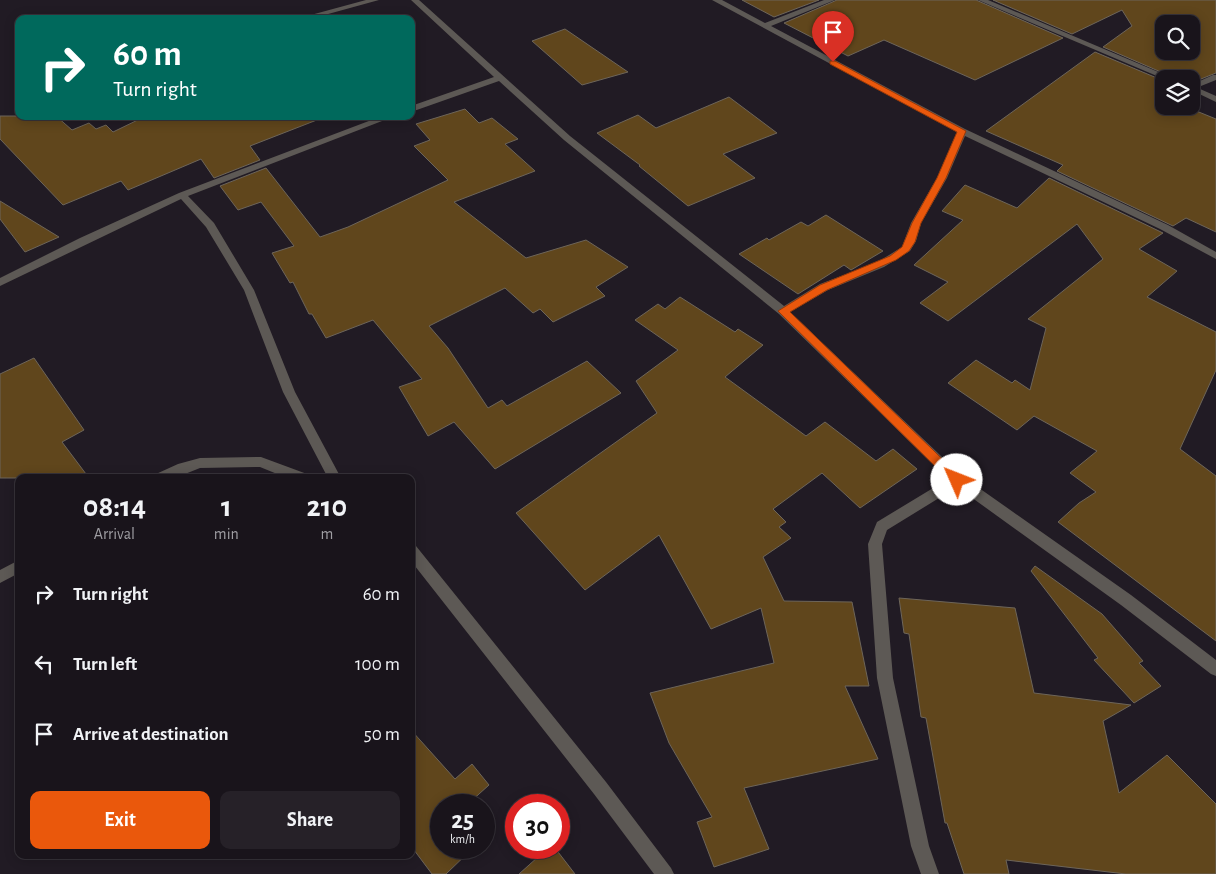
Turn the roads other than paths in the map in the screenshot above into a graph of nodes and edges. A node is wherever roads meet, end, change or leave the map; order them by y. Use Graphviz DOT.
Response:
graph roads {
  1 [pos="375,0"];
  2 [pos="415,0"];
  3 [pos="716,0"];
  4 [pos="831,0"];
  5 [pos="982,0"];
  6 [pos="316,15"];
  7 [pos="765,26"];
  8 [pos="1155,72"];
  9 [pos="501,77"];
  10 [pos="1216,77"];
  11 [pos="1200,84"];
  12 [pos="1200,91"];
  13 [pos="1216,99"];
  14 [pos="415,108"];
  15 [pos="380,120"];
  16 [pos="962,131"];
  17 [pos="182,195"];
  18 [pos="1216,256"];
  19 [pos="0,282"];
  20 [pos="783,311"];
  21 [pos="171,474"];
  22 [pos="292,474"];
  23 [pos="333,474"];
  24 [pos="957,480"];
  25 [pos="415,555"];
  26 [pos="15,568"];
  27 [pos="0,577"];
  28 [pos="1216,668"];
  29 [pos="665,874"];
  30 [pos="930,874"];
  1 -- 6 [label="street"];
  2 -- 9 [label="street"];
  3 -- 7 [label="street"];
  4 -- 7 [label="street"];
  5 -- 8 [label="street"];
  7 -- 16 [label="street"];
  9 -- 14 [label="street"];
  9 -- 20 [label="street"];
  10 -- 11 [label="street"];
  12 -- 13 [label="street"];
  15 -- 17 [label="street"];
  16 -- 18 [label="street"];
  16 -- 20 [label="street"];
  17 -- 19 [label="street"];
  17 -- 23 [label="street"];
  20 -- 24 [label="street"];
  21 -- 22 [label="street"];
  24 -- 28 [label="street"];
  24 -- 30 [label="street"];
  25 -- 29 [label="street"];
  26 -- 27 [label="street"];
}
